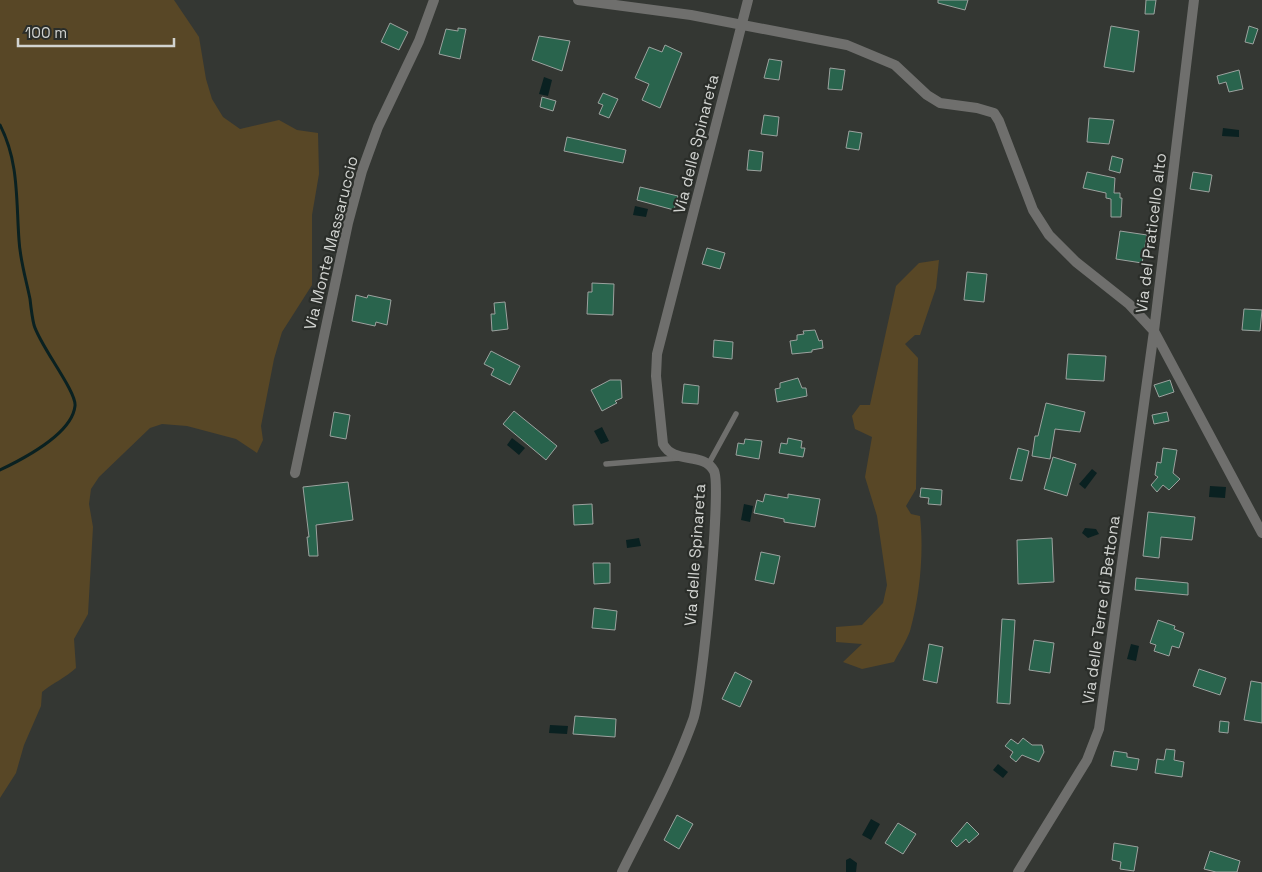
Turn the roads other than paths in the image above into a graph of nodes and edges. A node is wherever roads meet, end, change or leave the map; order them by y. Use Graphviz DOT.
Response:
graph roads {
  1 [pos="434,0"];
  2 [pos="578,0"];
  3 [pos="748,0"];
  4 [pos="1194,0"];
  5 [pos="742,24"];
  6 [pos="1154,331"];
  7 [pos="736,414"];
  8 [pos="680,458"];
  9 [pos="606,464"];
  10 [pos="708,465"];
  11 [pos="295,473"];
  12 [pos="1251,510"];
  13 [pos="1262,511"];
  14 [pos="1262,533"];
  15 [pos="622,872"];
  16 [pos="1018,872"];
  1 -- 11 [label="street, Via Monte Massaruccio"];
  2 -- 5 [label="street"];
  3 -- 5 [label="street, Via delle Spinareta"];
  4 -- 6 [label="street, Via del Praticello alto"];
  5 -- 6 [label="street"];
  5 -- 8 [label="street, Via delle Spinareta"];
  6 -- 12 [label="street, Via del Praticello alto"];
  6 -- 16 [label="street, Via delle Terre di Bettona"];
  7 -- 10 [label="lane"];
  8 -- 9 [label="lane"];
  8 -- 10 [label="street, Via delle Spinareta"];
  10 -- 15 [label="street, Via delle Spinareta"];
  12 -- 13 [label="street"];
  12 -- 14 [label="street, Via del Praticello alto"];
}
